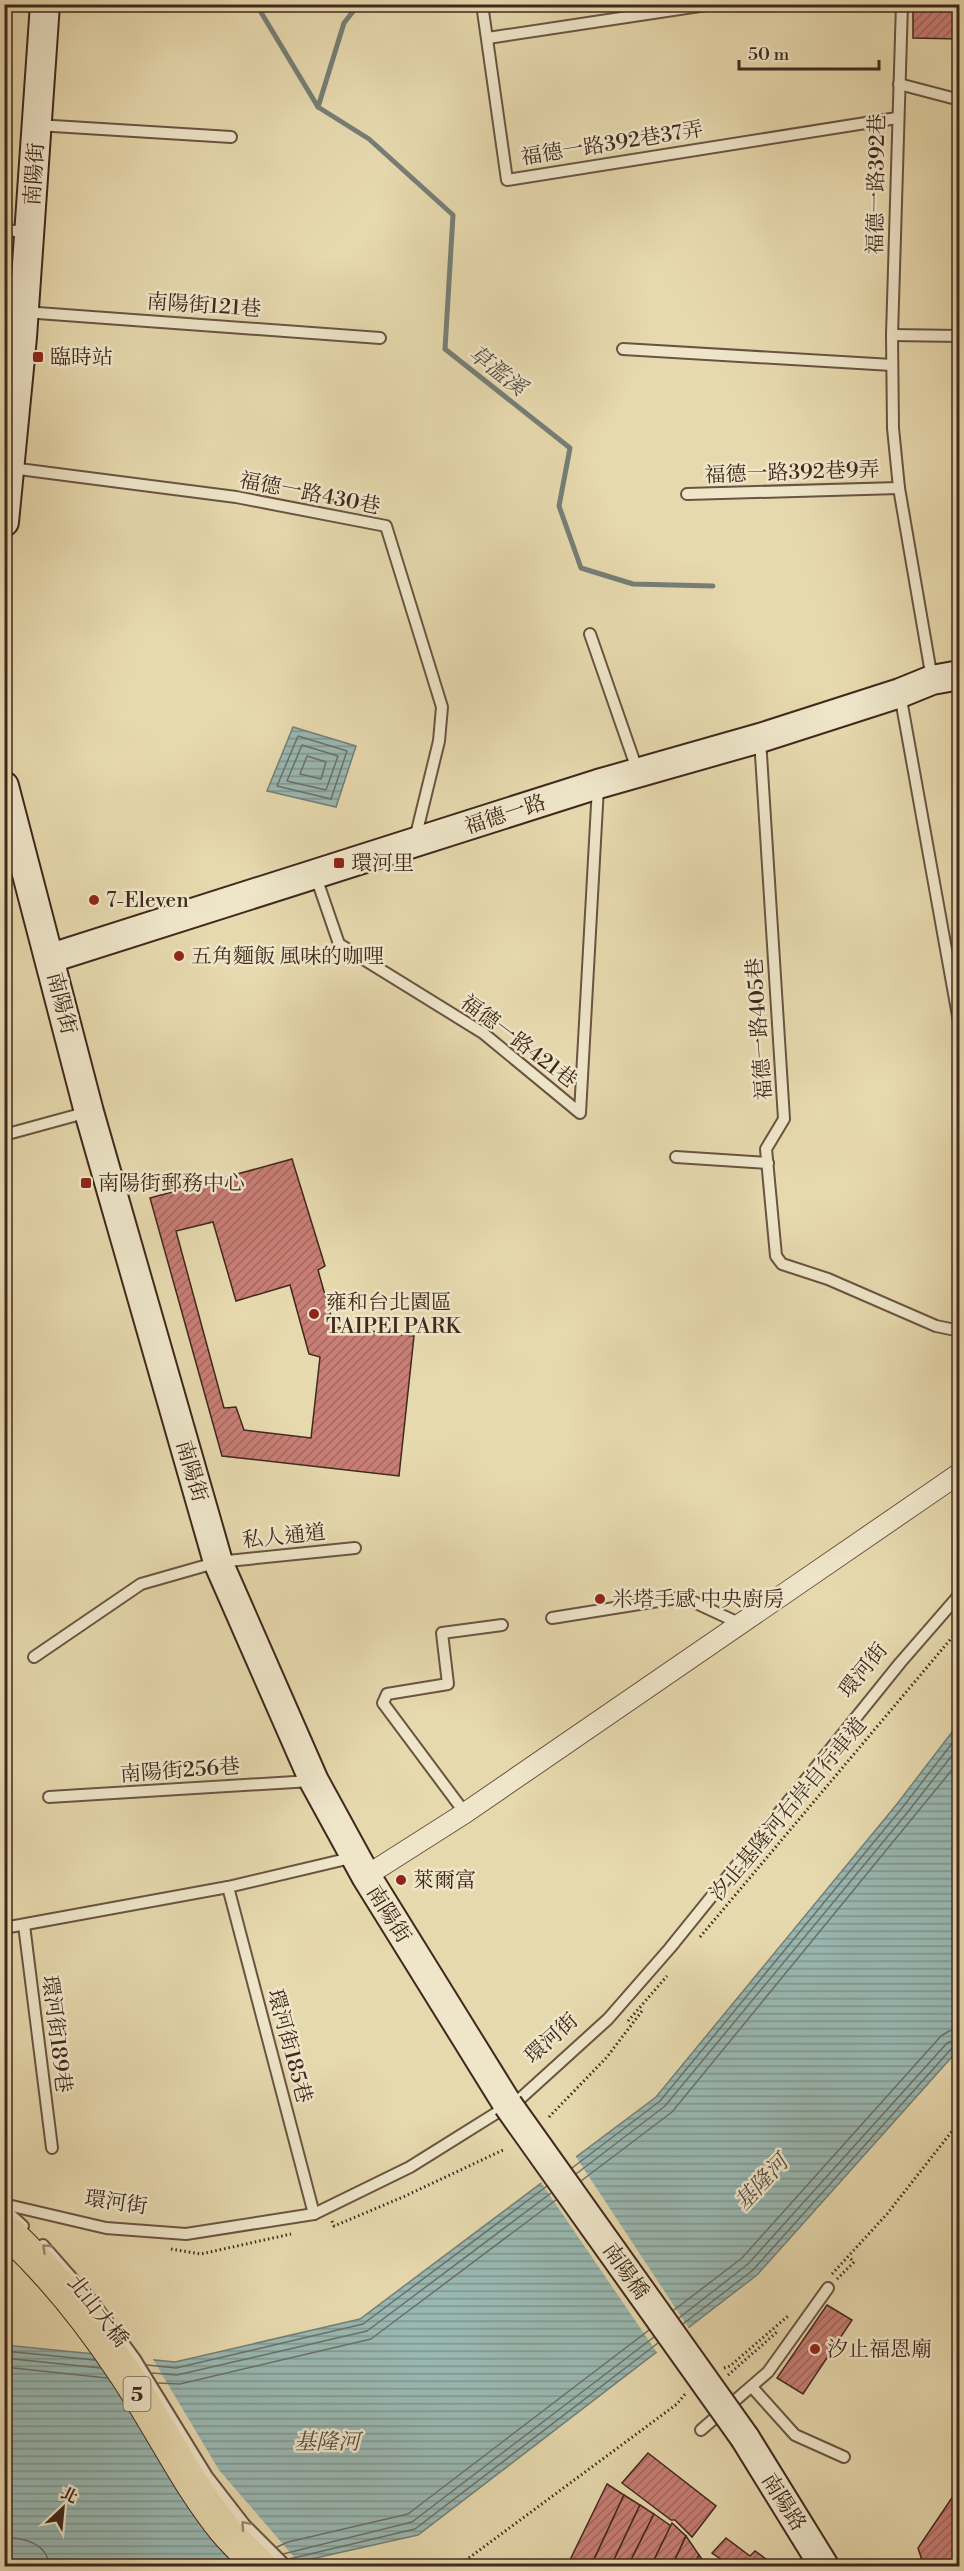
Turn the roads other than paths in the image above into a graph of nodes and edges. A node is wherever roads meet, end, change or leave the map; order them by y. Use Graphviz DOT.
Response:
graph roads {
  1 [pos="45,4"];
  2 [pos="482,4"];
  3 [pos="713,4"];
  4 [pos="902,4"];
  5 [pos="488,38"];
  6 [pos="899,84"];
  7 [pos="960,100"];
  8 [pos="897,118"];
  9 [pos="37,125"];
  10 [pos="231,137"];
  11 [pos="17,231"];
  12 [pos="20,329"];
  13 [pos="892,335"];
  14 [pos="960,336"];
  15 [pos="380,338"];
  16 [pos="623,349"];
  17 [pos="892,365"];
  18 [pos="10,468"];
  19 [pos="898,488"];
  20 [pos="687,494"];
  21 [pos="4,522"];
  22 [pos="590,634"];
  23 [pos="960,675"];
  24 [pos="932,680"];
  25 [pos="900,693"];
  26 [pos="760,738"];
  27 [pos="638,772"];
  28 [pos="598,784"];
  29 [pos="4,786"];
  30 [pos="414,843"];
  31 [pos="314,873"];
  32 [pos="51,958"];
  33 [pos="960,1027"];
  34 [pos="88,1112"];
  35 [pos="4,1135"];
  36 [pos="676,1157"];
  37 [pos="768,1163"];
  38 [pos="960,1331"];
  39 [pos="960,1473"];
  40 [pos="355,1548"];
  41 [pos="218,1562"];
  42 [pos="960,1594"];
  43 [pos="552,1618"];
  44 [pos="741,1624"];
  45 [pos="502,1625"];
  46 [pos="34,1657"];
  47 [pos="314,1781"];
  48 [pos="49,1797"];
  49 [pos="465,1813"];
  50 [pos="361,1867"];
  51 [pos="228,1887"];
  52 [pos="24,1925"];
  53 [pos="4,1928"];
  54 [pos="508,2105"];
  55 [pos="52,2148"];
  56 [pos="314,2214"];
  57 [pos="18,2223"];
  58 [pos="826,2284"];
  59 [pos="752,2387"];
  60 [pos="701,2430"];
  61 [pos="745,2438"];
  62 [pos="844,2457"];
  63 [pos="260,2566"];
  64 [pos="286,2566"];
  65 [pos="824,2566"];
  1 -- 9 [label="street, 南陽街"];
  2 -- 5 [label="lane, 福德一路392巷37弄"];
  3 -- 5 [label="lane"];
  4 -- 6 [label="lane, 福德一路392巷"];
  5 -- 8 [label="lane, 福德一路392巷37弄"];
  6 -- 7 [label="lane"];
  6 -- 8 [label="lane, 福德一路392巷"];
  8 -- 13 [label="lane, 福德一路392巷"];
  9 -- 10 [label="lane"];
  9 -- 11 [label="street, 南陽街"];
  11 -- 12 [label="street, 南陽街"];
  12 -- 15 [label="lane, 南陽街121巷"];
  12 -- 18 [label="street, 南陽街"];
  13 -- 14 [label="lane"];
  13 -- 17 [label="lane, 福德一路392巷"];
  16 -- 17 [label="lane"];
  17 -- 19 [label="lane, 福德一路392巷"];
  18 -- 21 [label="street, 南陽街"];
  18 -- 30 [label="lane, 福德一路430巷"];
  19 -- 20 [label="lane, 福德一路392巷9弄"];
  19 -- 24 [label="lane, 福德一路392巷"];
  22 -- 27 [label="lane"];
  23 -- 24 [label="street, 福德一路"];
  24 -- 25 [label="street, 福德一路"];
  25 -- 26 [label="street, 福德一路"];
  25 -- 33 [label="lane"];
  26 -- 27 [label="street, 福德一路"];
  26 -- 37 [label="lane, 福德一路405巷"];
  27 -- 28 [label="street, 福德一路"];
  28 -- 30 [label="street, 福德一路"];
  28 -- 31 [label="lane, 福德一路421巷"];
  29 -- 32 [label="street, 南陽街"];
  30 -- 31 [label="street, 福德一路"];
  31 -- 32 [label="street, 福德一路"];
  32 -- 34 [label="street, 南陽街"];
  34 -- 35 [label="lane"];
  34 -- 41 [label="street, 南陽街"];
  36 -- 37 [label="lane"];
  37 -- 38 [label="lane, 福德一路405巷"];
  39 -- 44 [label="street"];
  40 -- 41 [label="lane, 私人通道"];
  41 -- 46 [label="lane, 私人通道"];
  41 -- 47 [label="street, 南陽街"];
  42 -- 54 [label="lane, 環河街"];
  43 -- 44 [label="lane"];
  44 -- 49 [label="street"];
  45 -- 49 [label="lane"];
  47 -- 48 [label="lane, 南陽街256巷"];
  47 -- 50 [label="street, 南陽街"];
  49 -- 50 [label="street"];
  50 -- 51 [label="lane"];
  50 -- 54 [label="street, 南陽街"];
  51 -- 52 [label="lane"];
  51 -- 56 [label="lane, 環河街185巷"];
  52 -- 53 [label="lane"];
  52 -- 55 [label="lane, 環河街189巷"];
  54 -- 56 [label="lane, 環河街"];
  54 -- 61 [label="street, 南陽橋, bridge"];
  56 -- 57 [label="lane, 環河街"];
  57 -- 63 [label="main road, 北山大橋 / 5"];
  64 -- 57 [label="lane, 北山大橋, one-way"];
  58 -- 59 [label="lane"];
  59 -- 60 [label="lane"];
  59 -- 62 [label="lane"];
  61 -- 65 [label="street, 南陽路"];
}
